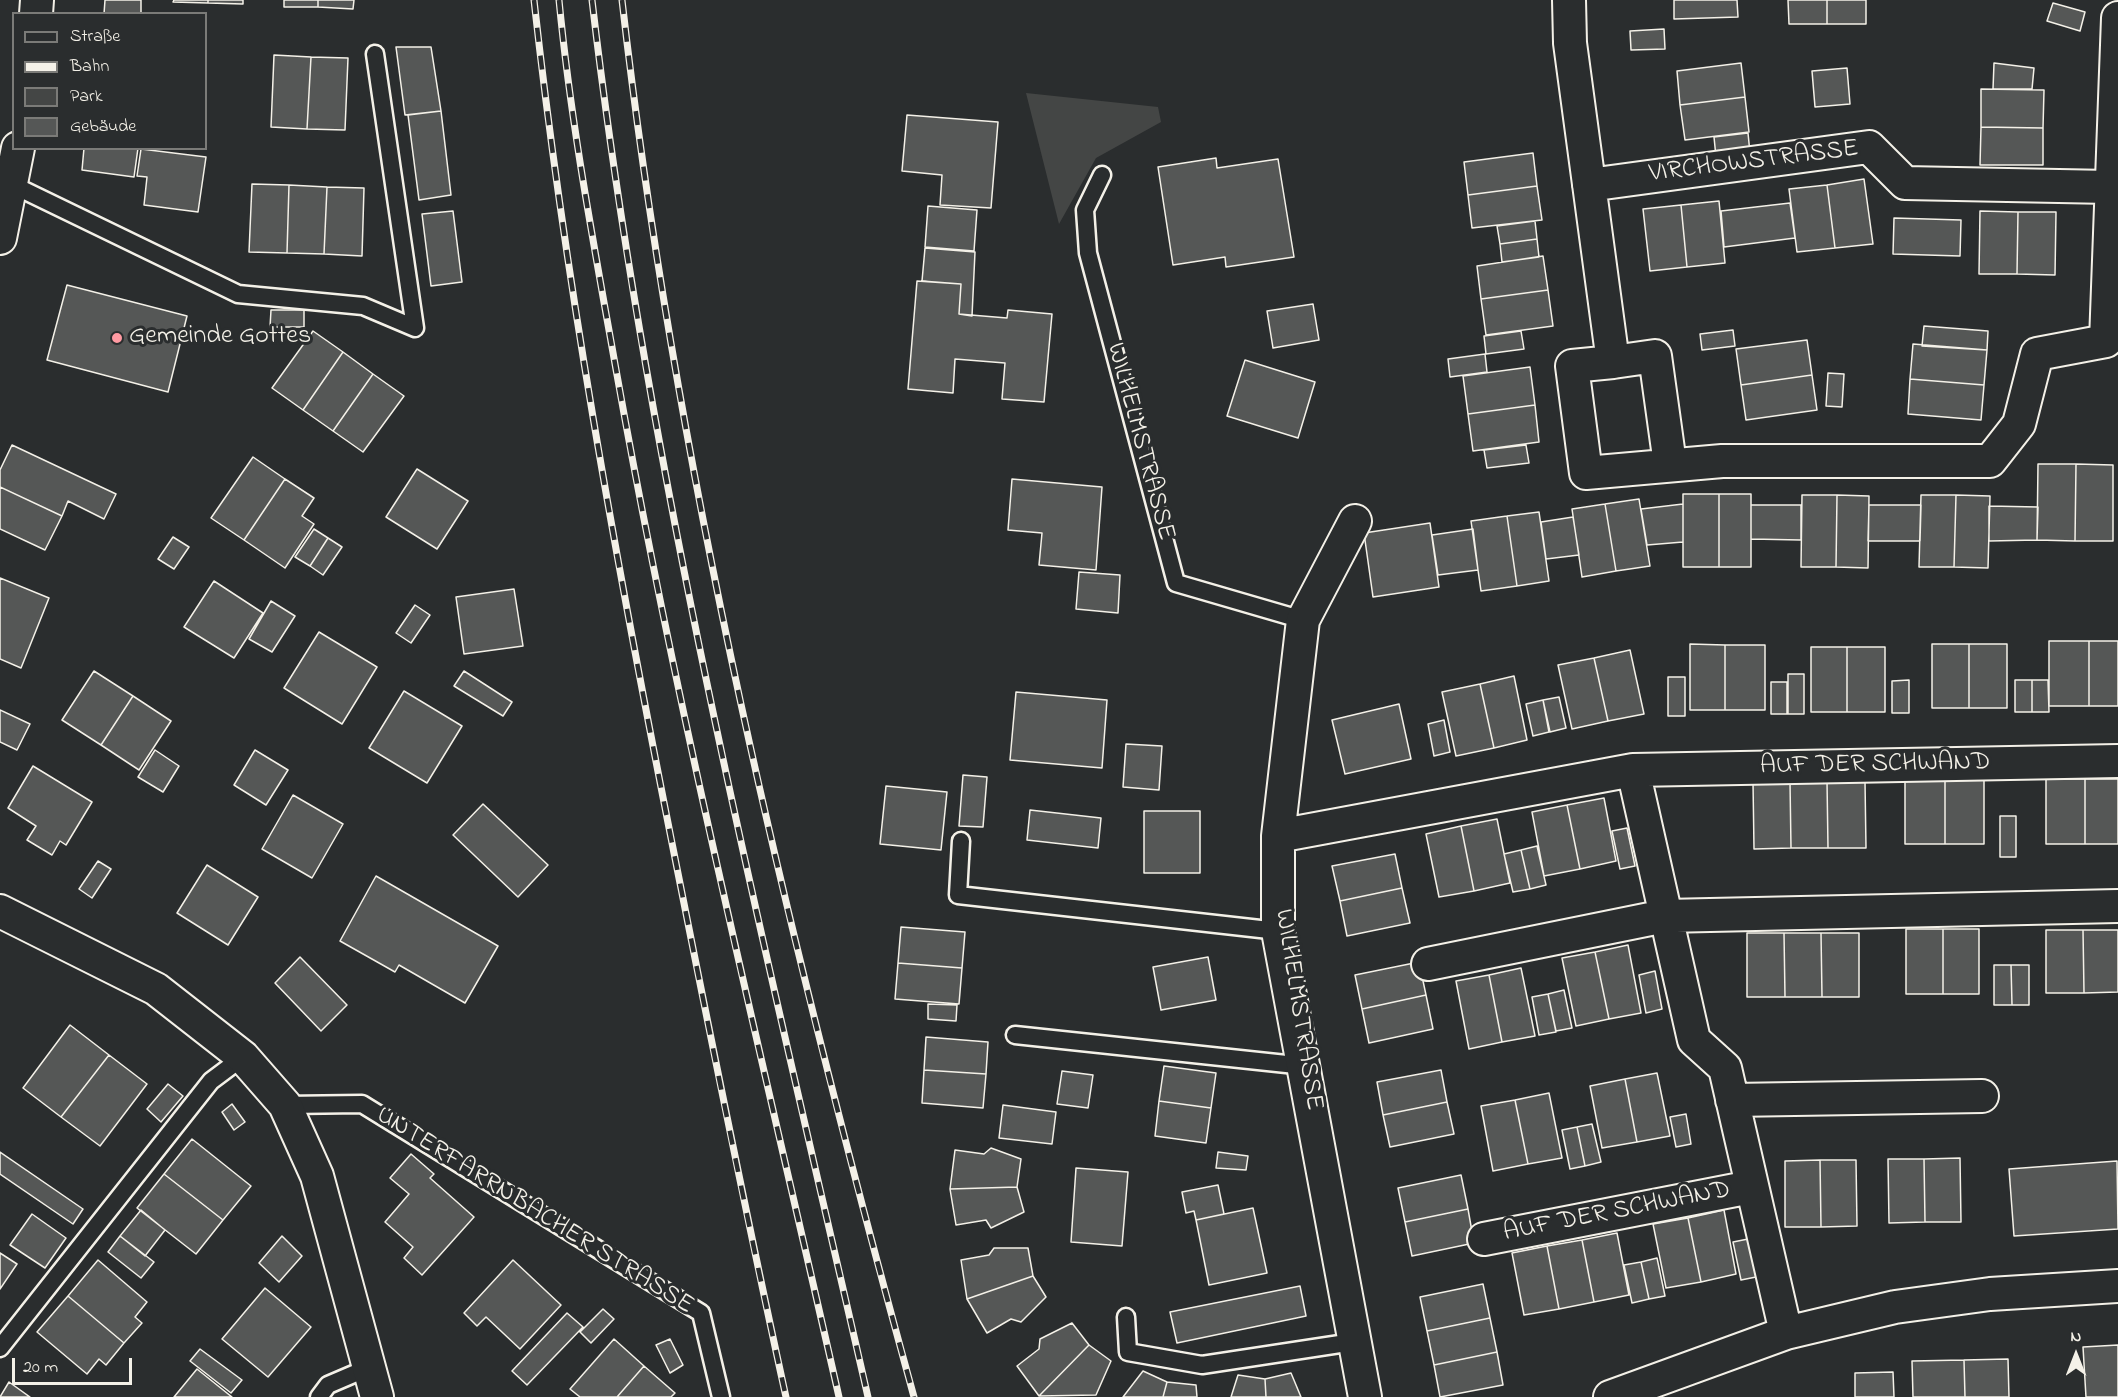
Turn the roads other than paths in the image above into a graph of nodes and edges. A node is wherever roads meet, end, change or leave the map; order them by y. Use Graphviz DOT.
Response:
graph roads {
  1 [pos="1569,0"];
  2 [pos="2118,18"];
  3 [pos="375,54"];
  4 [pos="18,150"];
  5 [pos="1102,175"];
  6 [pos="13,184"];
  7 [pos="1589,184"];
  8 [pos="2110,187"];
  9 [pos="0,237"];
  10 [pos="2113,259"];
  11 [pos="1613,362"];
  12 [pos="1670,464"];
  13 [pos="1355,521"];
  14 [pos="1303,620"];
  15 [pos="2118,761"];
  16 [pos="1633,770"];
  17 [pos="1278,836"];
  18 [pos="962,841"];
  19 [pos="2118,906"];
  20 [pos="0,911"];
  21 [pos="1665,916"];
  22 [pos="1278,931"];
  23 [pos="1428,964"];
  24 [pos="1015,1035"];
  25 [pos="243,1056"];
  26 [pos="1305,1066"];
  27 [pos="1982,1096"];
  28 [pos="1732,1100"];
  29 [pos="285,1105"];
  30 [pos="1751,1187"];
  31 [pos="1484,1239"];
  32 [pos="2118,1286"];
  33 [pos="1126,1317"];
  34 [pos="1786,1334"];
  35 [pos="1353,1342"];
  36 [pos="0,1348"];
  37 [pos="370,1367"];
  38 [pos="319,1397"];
  39 [pos="377,1397"];
  40 [pos="721,1397"];
  41 [pos="1365,1397"];
  42 [pos="1610,1397"];
  1 -- 7 [label="street"];
  2 -- 8 [label="street"];
  3 -- 6 [label="lane"];
  4 -- 6 [label="street"];
  5 -- 14 [label="lane, WILHELMSTRASSE"];
  6 -- 9 [label="street"];
  7 -- 8 [label="street, VIRCHOWSTRASSE"];
  7 -- 11 [label="street"];
  8 -- 10 [label="street"];
  10 -- 12 [label="street"];
  11 -- 12 [label="street"];
  11 -- 12 [label="street"];
  13 -- 14 [label="street, WILHELMSTRASSE"];
  14 -- 17 [label="street, WILHELMSTRASSE"];
  15 -- 16 [label="street, AUF DER SCHWAND"];
  16 -- 17 [label="street, AUF DER SCHWAND"];
  16 -- 21 [label="street, AUF DER SCHWAND"];
  17 -- 22 [label="street, WILHELMSTRASSE"];
  18 -- 22 [label="lane"];
  19 -- 21 [label="street"];
  20 -- 25 [label="street"];
  21 -- 23 [label="street"];
  21 -- 28 [label="street, AUF DER SCHWAND"];
  22 -- 26 [label="street, WILHELMSTRASSE"];
  24 -- 26 [label="lane"];
  25 -- 29 [label="street"];
  25 -- 36 [label="lane"];
  26 -- 35 [label="street, WILHELMSTRASSE"];
  27 -- 28 [label="street"];
  28 -- 30 [label="street, AUF DER SCHWAND"];
  29 -- 37 [label="street"];
  29 -- 40 [label="lane, UNTERFARRNBACHER STRASSE"];
  30 -- 31 [label="street, AUF DER SCHWAND"];
  30 -- 34 [label="street, AUF DER SCHWAND"];
  32 -- 34 [label="street"];
  33 -- 35 [label="lane"];
  34 -- 42 [label="street"];
  35 -- 41 [label="street, WILHELMSTRASSE"];
  37 -- 38 [label="lane"];
  37 -- 39 [label="street"];
}
